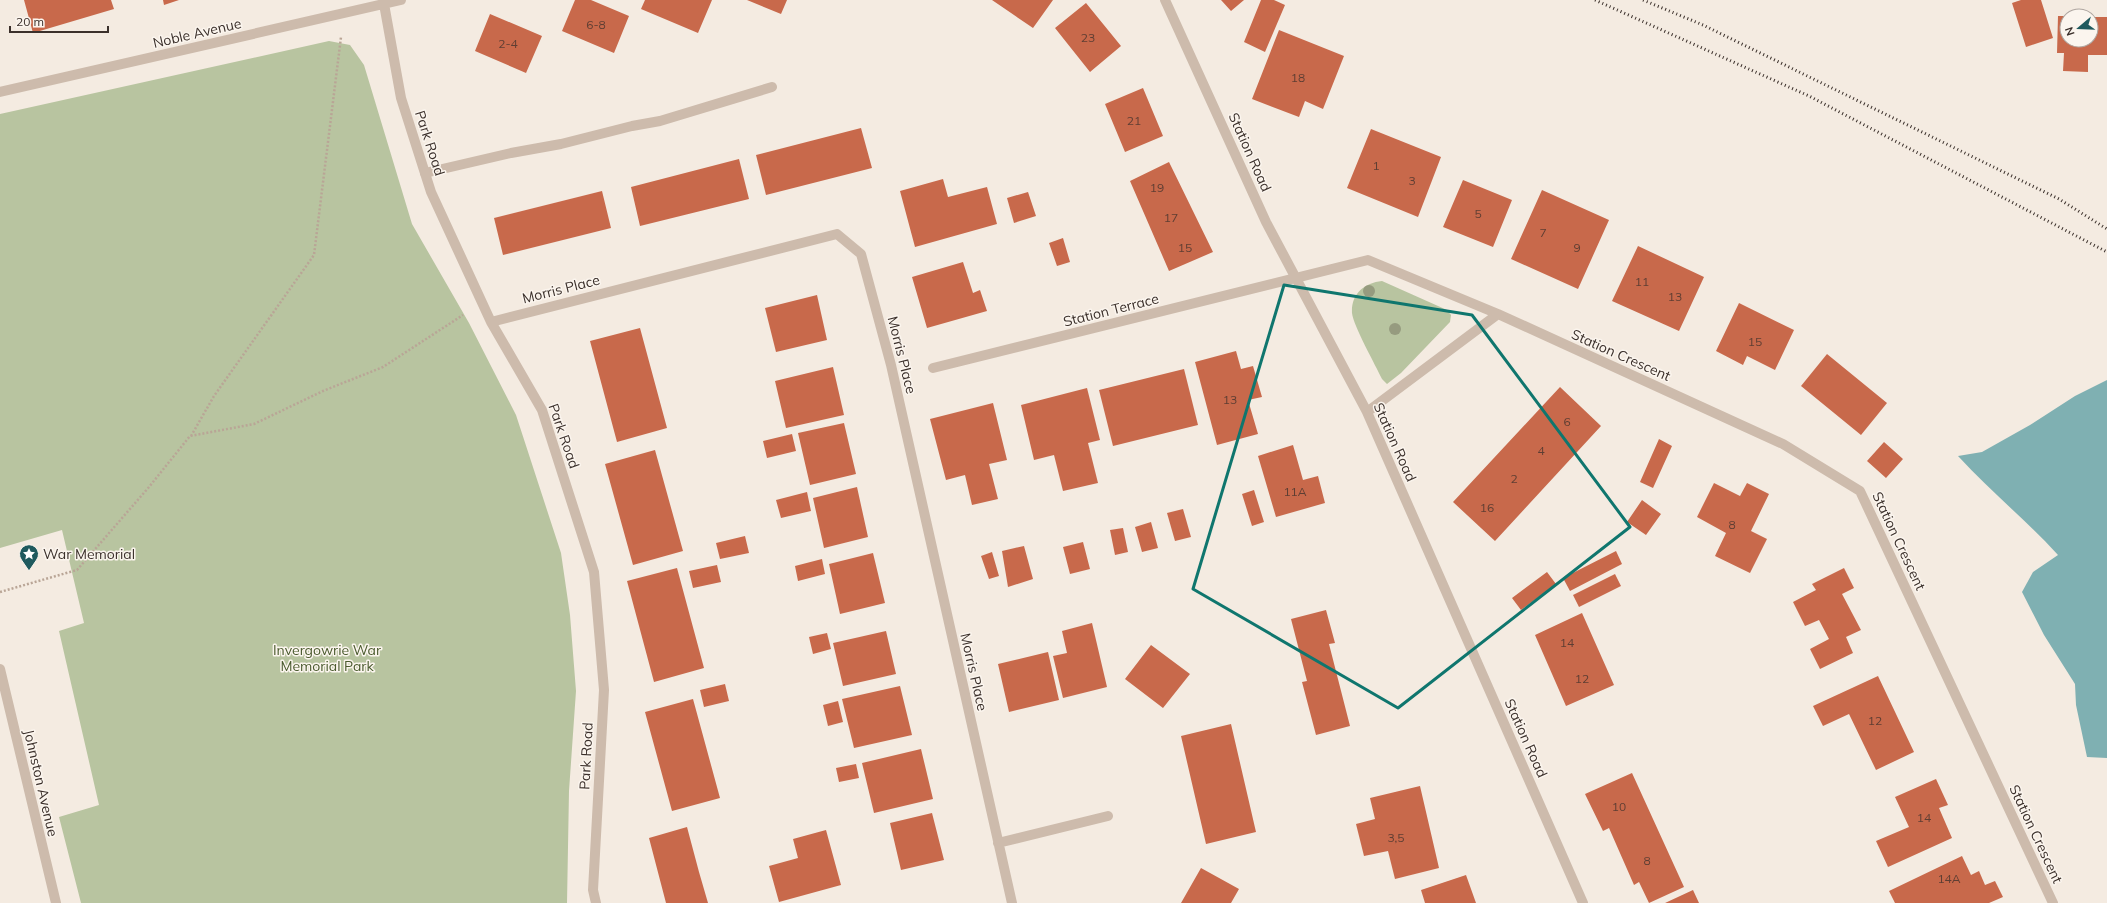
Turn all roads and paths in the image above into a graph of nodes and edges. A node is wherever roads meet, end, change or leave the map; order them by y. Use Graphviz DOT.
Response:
graph roads {
  1 [pos="401,0"];
  2 [pos="1165,0"];
  3 [pos="384,4"];
  4 [pos="344,13"];
  5 [pos="772,87"];
  6 [pos="0,92"];
  7 [pos="425,173"];
  8 [pos="1297,279"];
  9 [pos="482,302"];
  10 [pos="1498,314"];
  11 [pos="491,322"];
  12 [pos="933,368"];
  13 [pos="1367,412"];
  14 [pos="190,436"];
  15 [pos="0,592"];
  16 [pos="0,669"];
  17 [pos="1108,816"];
  18 [pos="998,843"];
  19 [pos="56,903"];
  20 [pos="596,903"];
  21 [pos="1012,903"];
  22 [pos="1583,903"];
  23 [pos="2053,903"];
  1 -- 3 [label="street, Noble Avenue"];
  2 -- 8 [label="street, Station Road"];
  3 -- 4 [label="street, Noble Avenue"];
  3 -- 7 [label="street, Park Road"];
  4 -- 6 [label="street, Noble Avenue"];
  4 -- 14 [label="path"];
  5 -- 7 [label="street"];
  7 -- 9 [label="street, Park Road"];
  8 -- 10 [label="street, Station Crescent"];
  8 -- 12 [label="street, Station Terrace"];
  8 -- 13 [label="street, Station Road"];
  9 -- 11 [label="street, Park Road"];
  9 -- 14 [label="path"];
  10 -- 13 [label="street"];
  10 -- 23 [label="street, Station Crescent"];
  11 -- 18 [label="street, Morris Place"];
  11 -- 20 [label="street, Park Road"];
  13 -- 22 [label="street, Station Road"];
  14 -- 15 [label="path"];
  16 -- 19 [label="street, Johnston Avenue"];
  17 -- 18 [label="street"];
  18 -- 21 [label="street, Morris Place"];
}
